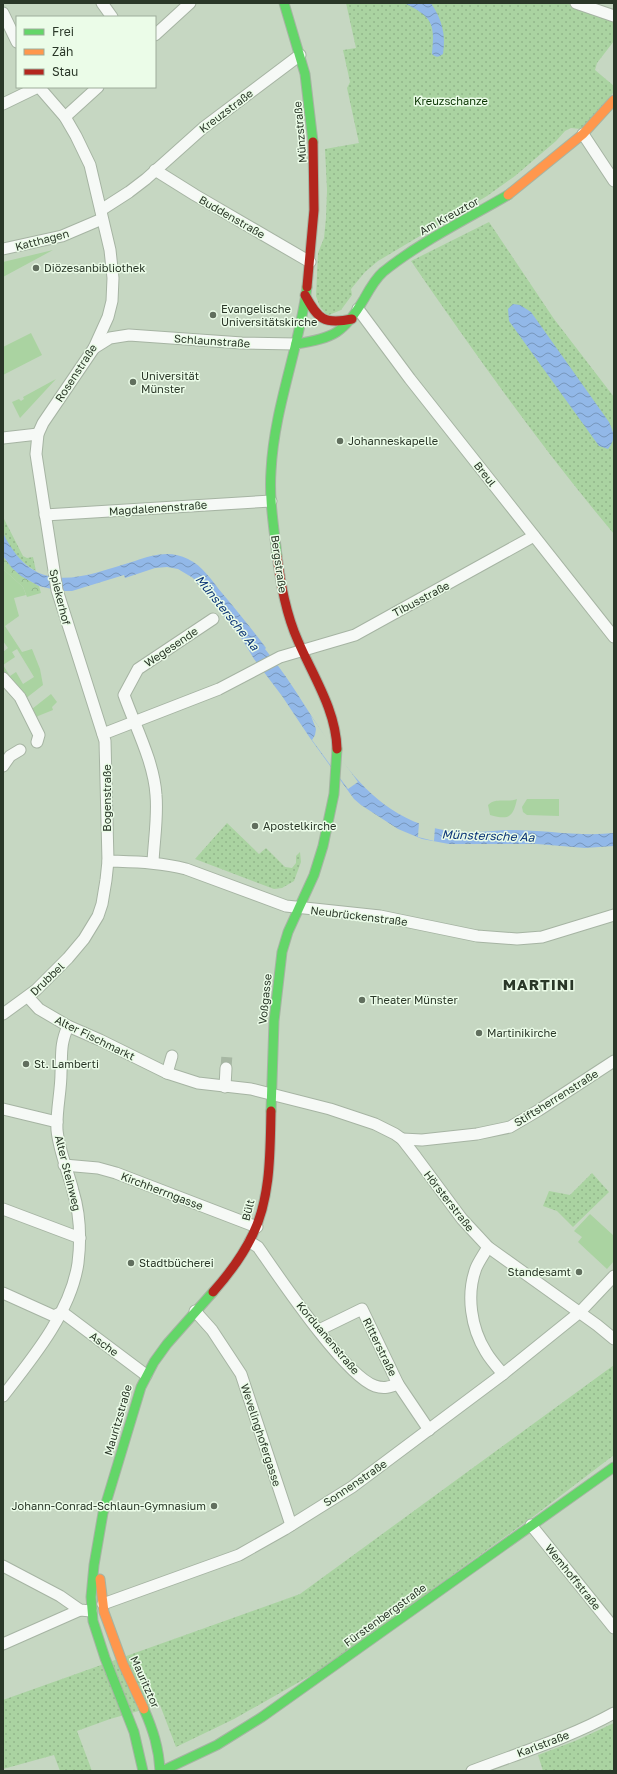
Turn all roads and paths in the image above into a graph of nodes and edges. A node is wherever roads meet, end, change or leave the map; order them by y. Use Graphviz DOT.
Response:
graph roads {
  1 [pos="102,3"];
  2 [pos="190,3"];
  3 [pos="284,3"];
  4 [pos="576,3"];
  5 [pos="3,13"];
  6 [pos="111,16"];
  7 [pos="614,16"];
  8 [pos="156,34"];
  9 [pos="16,40"];
  10 [pos="300,55"];
  11 [pos="37,88"];
  12 [pos="40,88"];
  13 [pos="97,88"];
  14 [pos="614,100"];
  15 [pos="3,104"];
  16 [pos="65,117"];
  17 [pos="583,134"];
  18 [pos="155,170"];
  19 [pos="614,181"];
  20 [pos="102,214"];
  21 [pos="3,250"];
  22 [pos="310,262"];
  23 [pos="305,296"];
  24 [pos="358,309"];
  25 [pos="108,317"];
  26 [pos="352,319"];
  27 [pos="129,335"];
  28 [pos="296,344"];
  29 [pos="94,348"];
  30 [pos="38,434"];
  31 [pos="3,438"];
  32 [pos="36,454"];
  33 [pos="271,501"];
  34 [pos="45,515"];
  35 [pos="534,536"];
  36 [pos="213,619"];
  37 [pos="614,637"];
  38 [pos="302,650"];
  39 [pos="3,678"];
  40 [pos="134,722"];
  41 [pos="103,734"];
  42 [pos="37,742"];
  43 [pos="20,750"];
  44 [pos="3,766"];
  45 [pos="108,861"];
  46 [pos="153,862"];
  47 [pos="298,908"];
  48 [pos="614,915"];
  49 [pos="84,939"];
  50 [pos="28,997"];
  51 [pos="4,1014"];
  52 [pos="68,1026"];
  53 [pos="174,1050"];
  54 [pos="614,1061"];
  55 [pos="226,1068"];
  56 [pos="167,1073"];
  57 [pos="225,1086"];
  58 [pos="271,1094"];
  59 [pos="3,1109"];
  60 [pos="57,1122"];
  61 [pos="402,1139"];
  62 [pos="64,1165"];
  63 [pos="3,1209"];
  64 [pos="257,1227"];
  65 [pos="80,1238"];
  66 [pos="250,1242"];
  67 [pos="488,1247"];
  68 [pos="614,1276"];
  69 [pos="3,1293"];
  70 [pos="195,1311"];
  71 [pos="62,1312"];
  72 [pos="580,1312"];
  73 [pos="319,1330"];
  74 [pos="614,1339"];
  75 [pos="502,1374"];
  76 [pos="146,1375"];
  77 [pos="398,1384"];
  78 [pos="3,1396"];
  79 [pos="429,1430"];
  80 [pos="614,1467"];
  81 [pos="291,1525"];
  82 [pos="533,1527"];
  83 [pos="96,1552"];
  84 [pos="3,1566"];
  85 [pos="103,1604"];
  86 [pos="80,1610"];
  87 [pos="91,1611"];
  88 [pos="614,1628"];
  89 [pos="3,1644"];
  90 [pos="614,1713"];
  91 [pos="143,1771"];
  92 [pos="161,1771"];
  93 [pos="472,1771"];
  1 -- 6 [label="street"];
  2 -- 8 [label="street"];
  3 -- 10 [label="main road, Münzstraße"];
  4 -- 7 [label="street"];
  5 -- 9 [label="street"];
  10 -- 18 [label="street, Kreuzstraße"];
  10 -- 22 [label="main road, Münzstraße"];
  11 -- 15 [label="street"];
  12 -- 16 [label="street, Rosenstraße"];
  13 -- 16 [label="street"];
  14 -- 17 [label="main road, Am Kreuztor"];
  16 -- 20 [label="street, Rosenstraße"];
  17 -- 19 [label="street"];
  17 -- 24 [label="main road, Am Kreuztor"];
  18 -- 20 [label="street, Kreuzstraße"];
  18 -- 22 [label="street, Buddenstraße"];
  20 -- 21 [label="street, Katthagen"];
  20 -- 25 [label="street, Rosenstraße"];
  22 -- 23 [label="main road, Bergstraße"];
  23 -- 26 [label="main road"];
  23 -- 28 [label="main road, Bergstraße"];
  24 -- 26 [label="main road, Am Kreuztor"];
  24 -- 35 [label="street, Breul"];
  25 -- 27 [label="street, Schlaunstraße"];
  25 -- 29 [label="street, Rosenstraße"];
  26 -- 28 [label="main road, Am Kreuztor"];
  27 -- 28 [label="street, Schlaunstraße"];
  27 -- 29 [label="street, Schlaunstraße"];
  28 -- 33 [label="main road, Bergstraße"];
  29 -- 30 [label="street, Rosenstraße"];
  30 -- 31 [label="street"];
  30 -- 32 [label="street, Rosenstraße"];
  32 -- 34 [label="street, Spiekerhof"];
  33 -- 34 [label="street, Magdalenenstraße"];
  33 -- 38 [label="main road, Bergstraße"];
  34 -- 41 [label="street, Spiekerhof"];
  35 -- 37 [label="street, Breul"];
  35 -- 38 [label="street, Tibusstraße"];
  36 -- 40 [label="street, Wegesende"];
  38 -- 40 [label="street"];
  38 -- 47 [label="main road, Bergstraße"];
  39 -- 42 [label="street"];
  40 -- 41 [label="street"];
  40 -- 46 [label="street, Wegesende"];
  41 -- 45 [label="street, Bogenstraße"];
  43 -- 44 [label="street"];
  45 -- 46 [label="street, Neubrückenstraße"];
  45 -- 49 [label="street, Bogenstraße"];
  46 -- 47 [label="street, Neubrückenstraße"];
  47 -- 48 [label="street, Neubrückenstraße"];
  47 -- 58 [label="main road, Voßgasse"];
  49 -- 50 [label="street, Drubbel"];
  50 -- 51 [label="street, Drubbel"];
  50 -- 52 [label="street, Alter Fischmarkt"];
  52 -- 56 [label="street, Alter Fischmarkt"];
  52 -- 60 [label="street, Alter Steinweg"];
  53 -- 56 [label="street"];
  54 -- 61 [label="street, Stiftsherrenstraße"];
  55 -- 57 [label="street"];
  56 -- 57 [label="street, Alter Fischmarkt"];
  57 -- 58 [label="street, Alter Fischmarkt"];
  58 -- 61 [label="street, Hörsterstraße"];
  58 -- 64 [label="main road, Bült"];
  59 -- 60 [label="street"];
  60 -- 62 [label="street, Alter Steinweg"];
  61 -- 67 [label="street, Hörsterstraße"];
  62 -- 64 [label="street, Kirchherrngasse"];
  62 -- 65 [label="street, Alter Steinweg"];
  63 -- 65 [label="street"];
  64 -- 66 [label="main road, Bült"];
  65 -- 71 [label="street, Alter Steinweg"];
  66 -- 70 [label="main road, Bült"];
  66 -- 73 [label="street, Korduanenstraße"];
  67 -- 72 [label="street, Hörsterstraße"];
  67 -- 75 [label="street"];
  68 -- 72 [label="street, Sonnenstraße"];
  69 -- 71 [label="street"];
  70 -- 76 [label="main road, Mauritzstraße"];
  70 -- 81 [label="street, Wevelinghofergasse"];
  71 -- 76 [label="street, Asche"];
  71 -- 78 [label="street, Alter Steinweg"];
  72 -- 74 [label="street, Hörsterstraße"];
  72 -- 75 [label="street, Sonnenstraße"];
  73 -- 77 [label="street, Korduanenstraße"];
  73 -- 77 [label="street, Ritterstraße"];
  75 -- 79 [label="street, Sonnenstraße"];
  76 -- 83 [label="main road, Mauritzstraße"];
  77 -- 79 [label="street"];
  79 -- 81 [label="street, Sonnenstraße"];
  80 -- 82 [label="main road, Fürstenbergstraße"];
  81 -- 85 [label="street, Sonnenstraße"];
  82 -- 88 [label="street, Wemhoffstraße"];
  82 -- 92 [label="main road, Fürstenbergstraße"];
  83 -- 85 [label="main road, Mauritzstraße"];
  83 -- 87 [label="main road, Mauritzstraße"];
  84 -- 86 [label="street"];
  85 -- 92 [label="main road, Mauritztor"];
  86 -- 87 [label="street"];
  86 -- 89 [label="street"];
  87 -- 91 [label="main road"];
  90 -- 93 [label="street, Karlstraße"];
}
